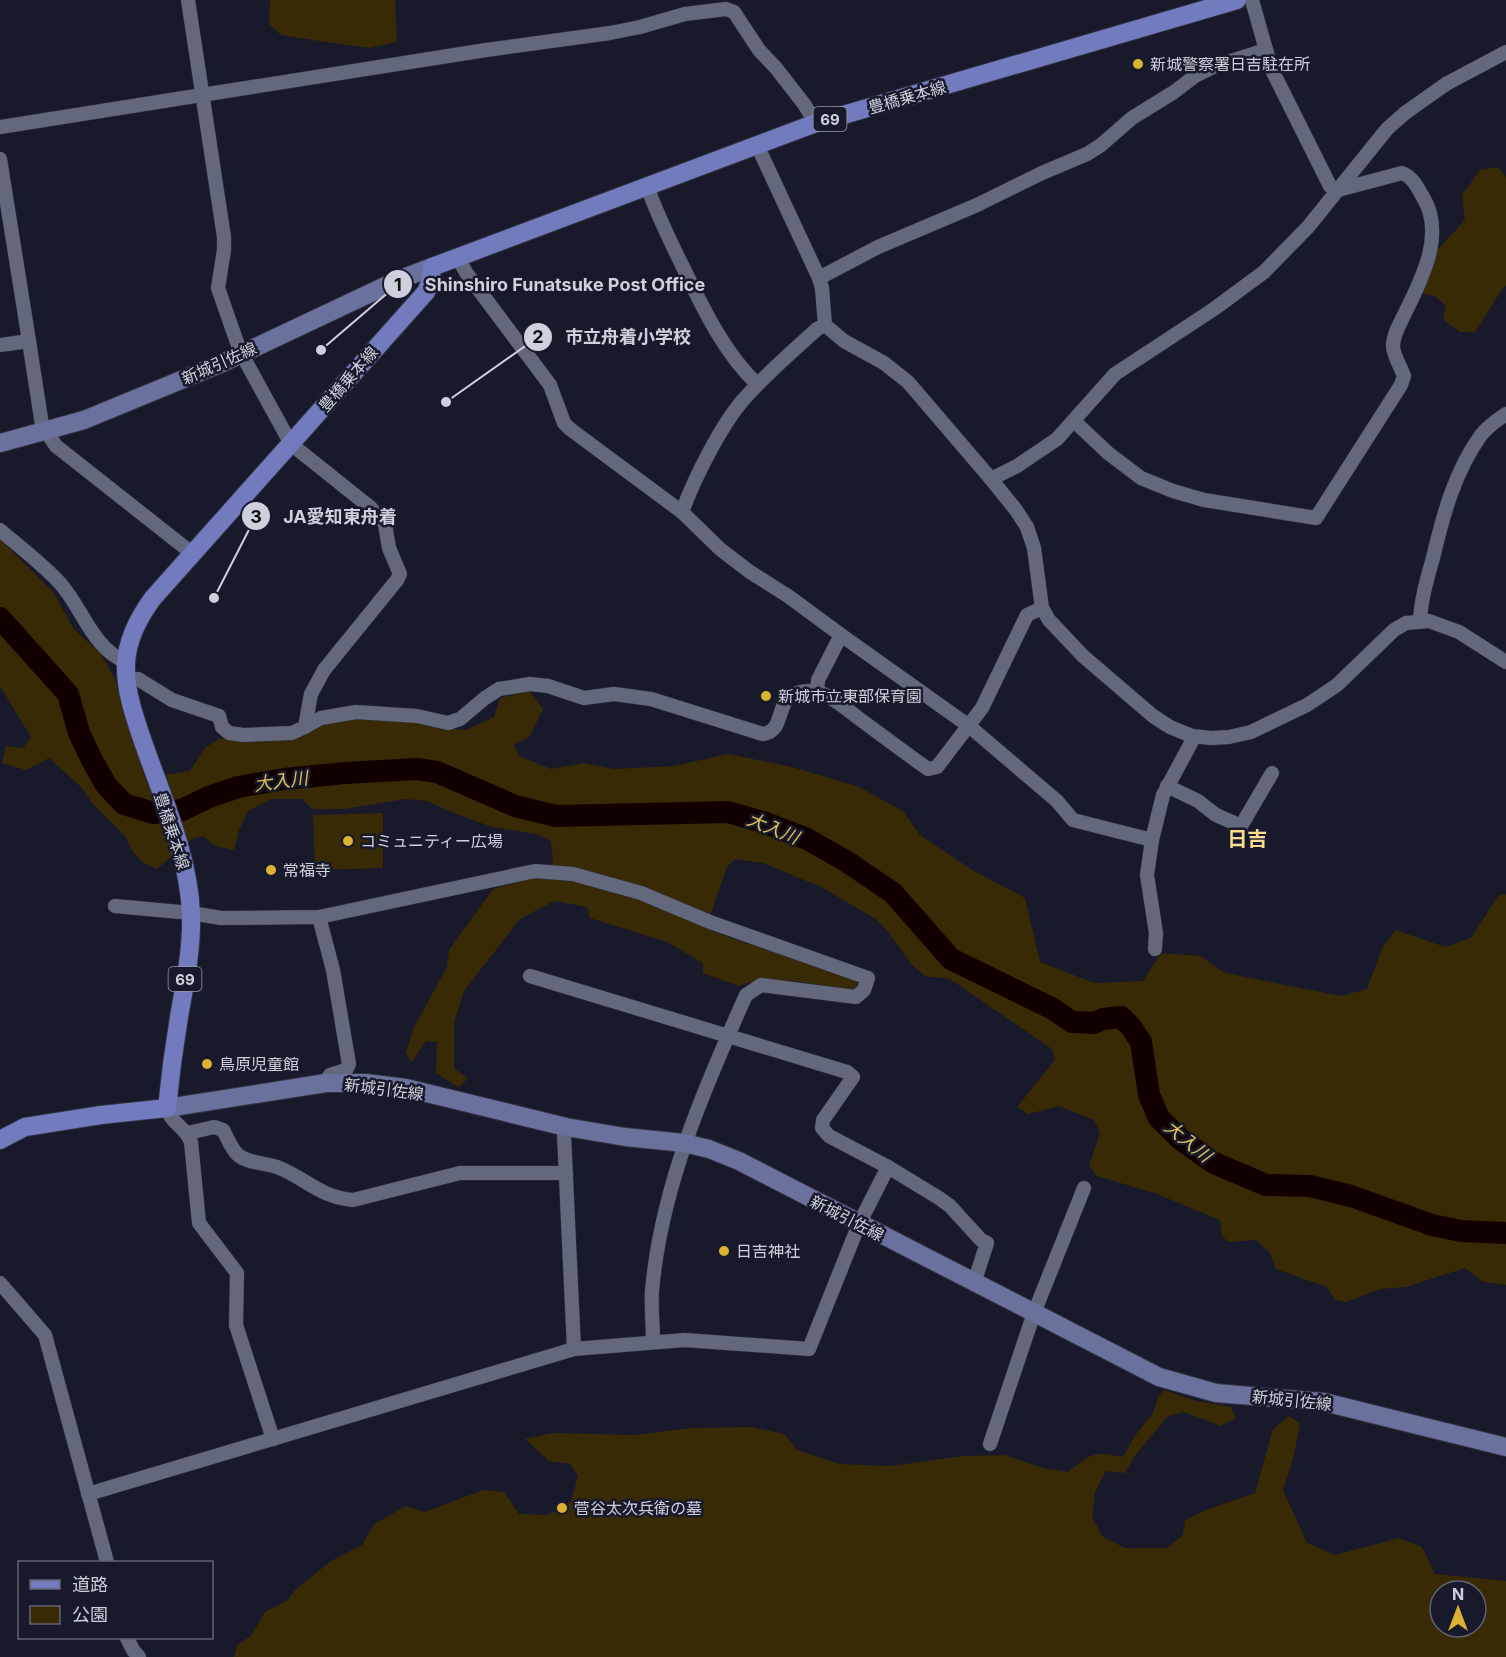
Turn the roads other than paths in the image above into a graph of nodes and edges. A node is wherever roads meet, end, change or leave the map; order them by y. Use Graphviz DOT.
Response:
graph roads {
  1 [pos="188,0"];
  2 [pos="1237,0"];
  3 [pos="1252,0"];
  4 [pos="1266,50"];
  5 [pos="1506,52"];
  6 [pos="202,95"];
  7 [pos="816,123"];
  8 [pos="0,127"];
  9 [pos="757,145"];
  10 [pos="0,159"];
  11 [pos="647,186"];
  12 [pos="1338,190"];
  13 [pos="457,257"];
  14 [pos="432,267"];
  15 [pos="819,278"];
  16 [pos="825,325"];
  17 [pos="28,341"];
  18 [pos="0,345"];
  19 [pos="242,353"];
  20 [pos="757,384"];
  21 [pos="1506,414"];
  22 [pos="1074,421"];
  23 [pos="44,431"];
  24 [pos="0,443"];
  25 [pos="291,444"];
  26 [pos="991,479"];
  27 [pos="682,512"];
  28 [pos="0,530"];
  29 [pos="193,554"];
  30 [pos="1042,608"];
  31 [pos="1420,621"];
  32 [pos="841,635"];
  33 [pos="1506,662"];
  34 [pos="126,670"];
  35 [pos="817,692"];
  36 [pos="969,726"];
  37 [pos="305,727"];
  38 [pos="1192,736"];
  39 [pos="1272,773"];
  40 [pos="1167,786"];
  41 [pos="1152,840"];
  42 [pos="115,906"];
  43 [pos="191,913"];
  44 [pos="319,917"];
  45 [pos="1155,949"];
  46 [pos="530,976"];
  47 [pos="727,1037"];
  48 [pos="326,1083"];
  49 [pos="167,1107"];
  50 [pos="566,1127"];
  51 [pos="188,1133"];
  52 [pos="0,1140"];
  53 [pos="684,1143"];
  54 [pos="888,1167"];
  55 [pos="566,1173"];
  56 [pos="1084,1188"];
  57 [pos="859,1224"];
  58 [pos="0,1283"];
  59 [pos="974,1283"];
  60 [pos="1034,1313"];
  61 [pos="653,1342"];
  62 [pos="574,1349"];
  63 [pos="273,1439"];
  64 [pos="990,1444"];
  65 [pos="1506,1447"];
  66 [pos="88,1494"];
  67 [pos="106,1561"];
  68 [pos="128,1639"];
  69 [pos="139,1657"];
  1 -- 6 [label="street"];
  2 -- 7 [label="main road, 豊橋乗本線 / 69"];
  3 -- 4 [label="street"];
  4 -- 12 [label="street"];
  4 -- 15 [label="street"];
  5 -- 12 [label="street"];
  6 -- 7 [label="street"];
  6 -- 8 [label="street"];
  6 -- 19 [label="street"];
  7 -- 9 [label="main road, 豊橋乗本線 / 69"];
  9 -- 11 [label="main road, 豊橋乗本線 / 69"];
  9 -- 15 [label="street"];
  10 -- 17 [label="street"];
  11 -- 13 [label="main road, 豊橋乗本線 / 69"];
  11 -- 20 [label="street"];
  12 -- 22 [label="street"];
  12 -- 22 [label="street"];
  13 -- 14 [label="main road, 豊橋乗本線 / 69"];
  13 -- 27 [label="street"];
  14 -- 19 [label="main road, 新城引佐線"];
  14 -- 25 [label="main road, 豊橋乗本線 / 69"];
  15 -- 16 [label="street"];
  16 -- 20 [label="street"];
  16 -- 26 [label="street"];
  17 -- 18 [label="street"];
  17 -- 23 [label="street"];
  19 -- 23 [label="main road, 新城引佐線"];
  19 -- 25 [label="street"];
  20 -- 27 [label="street"];
  21 -- 31 [label="street"];
  22 -- 26 [label="street"];
  23 -- 24 [label="main road, 新城引佐線"];
  23 -- 29 [label="street"];
  25 -- 29 [label="main road, 豊橋乗本線 / 69"];
  25 -- 37 [label="street"];
  26 -- 30 [label="street"];
  27 -- 32 [label="street"];
  28 -- 34 [label="street"];
  29 -- 34 [label="main road, 豊橋乗本線 / 69"];
  30 -- 36 [label="street"];
  30 -- 38 [label="street"];
  31 -- 33 [label="street"];
  31 -- 38 [label="street"];
  32 -- 35 [label="street"];
  32 -- 36 [label="street"];
  34 -- 37 [label="street"];
  34 -- 43 [label="main road, 豊橋乗本線 / 69"];
  35 -- 36 [label="street"];
  35 -- 37 [label="street"];
  36 -- 41 [label="street"];
  38 -- 40 [label="street"];
  39 -- 40 [label="street"];
  40 -- 41 [label="street"];
  41 -- 45 [label="street"];
  42 -- 43 [label="street"];
  43 -- 44 [label="street"];
  43 -- 49 [label="main road, 豊橋乗本線 / 69"];
  44 -- 47 [label="street"];
  44 -- 48 [label="street"];
  46 -- 47 [label="street"];
  47 -- 53 [label="street"];
  47 -- 54 [label="street"];
  48 -- 49 [label="main road, 新城引佐線"];
  48 -- 50 [label="main road, 新城引佐線"];
  49 -- 51 [label="street"];
  49 -- 52 [label="main road"];
  50 -- 53 [label="main road, 新城引佐線"];
  50 -- 55 [label="street"];
  51 -- 55 [label="street"];
  51 -- 63 [label="street"];
  53 -- 57 [label="main road, 新城引佐線"];
  53 -- 61 [label="street"];
  54 -- 57 [label="street"];
  54 -- 59 [label="street"];
  55 -- 62 [label="street"];
  56 -- 60 [label="street"];
  57 -- 59 [label="main road, 新城引佐線"];
  57 -- 61 [label="street"];
  58 -- 66 [label="street"];
  59 -- 60 [label="main road, 新城引佐線"];
  60 -- 64 [label="street"];
  60 -- 65 [label="main road, 新城引佐線"];
  61 -- 62 [label="street"];
  62 -- 63 [label="street"];
  63 -- 66 [label="street"];
  66 -- 67 [label="street"];
  68 -- 69 [label="street"];
}
